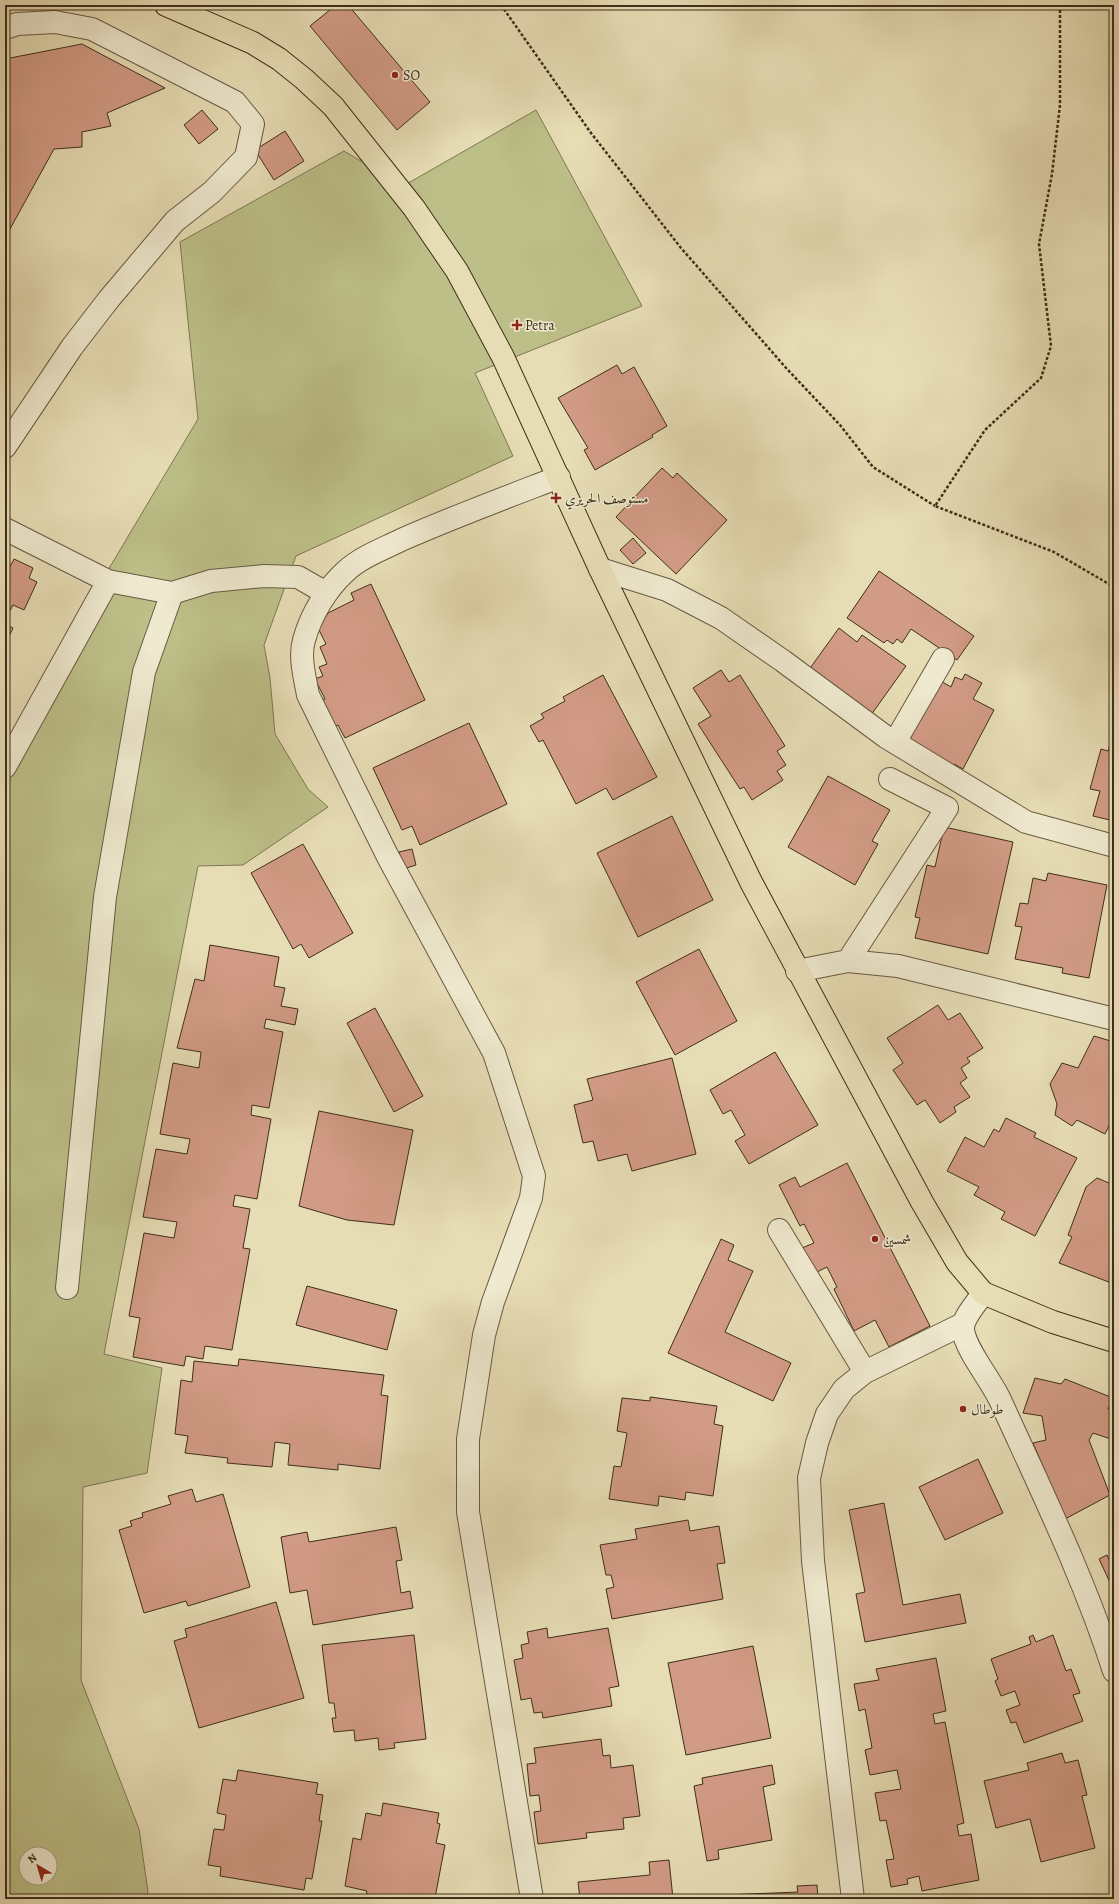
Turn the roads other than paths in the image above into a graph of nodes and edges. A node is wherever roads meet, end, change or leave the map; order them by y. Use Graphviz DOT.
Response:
graph roads {
  1 [pos="166,5"];
  2 [pos="5,28"];
  3 [pos="5,447"];
  4 [pos="559,477"];
  5 [pos="5,529"];
  6 [pos="600,569"];
  7 [pos="108,581"];
  8 [pos="172,593"];
  9 [pos="326,593"];
  10 [pos="943,659"];
  11 [pos="894,742"];
  12 [pos="5,767"];
  13 [pos="890,779"];
  14 [pos="1114,846"];
  15 [pos="848,962"];
  16 [pos="797,972"];
  17 [pos="1114,1019"];
  18 [pos="779,1230"];
  19 [pos="67,1288"];
  20 [pos="983,1293"];
  21 [pos="963,1324"];
  22 [pos="1114,1341"];
  23 [pos="866,1372"];
  24 [pos="1114,1670"];
  25 [pos="532,1899"];
  26 [pos="853,1899"];
  1 -- 4 [label="main road"];
  2 -- 3 [label="street"];
  4 -- 6 [label="main road"];
  4 -- 9 [label="street"];
  5 -- 7 [label="street"];
  6 -- 11 [label="street"];
  6 -- 16 [label="main road"];
  7 -- 8 [label="street"];
  7 -- 12 [label="street"];
  8 -- 9 [label="street"];
  8 -- 19 [label="street"];
  9 -- 25 [label="street"];
  10 -- 11 [label="street"];
  11 -- 14 [label="street"];
  13 -- 15 [label="street"];
  15 -- 16 [label="street"];
  15 -- 17 [label="street"];
  16 -- 20 [label="main road"];
  18 -- 23 [label="street"];
  20 -- 21 [label="street"];
  20 -- 22 [label="main road"];
  21 -- 23 [label="street"];
  21 -- 24 [label="street"];
  23 -- 26 [label="street"];
}
